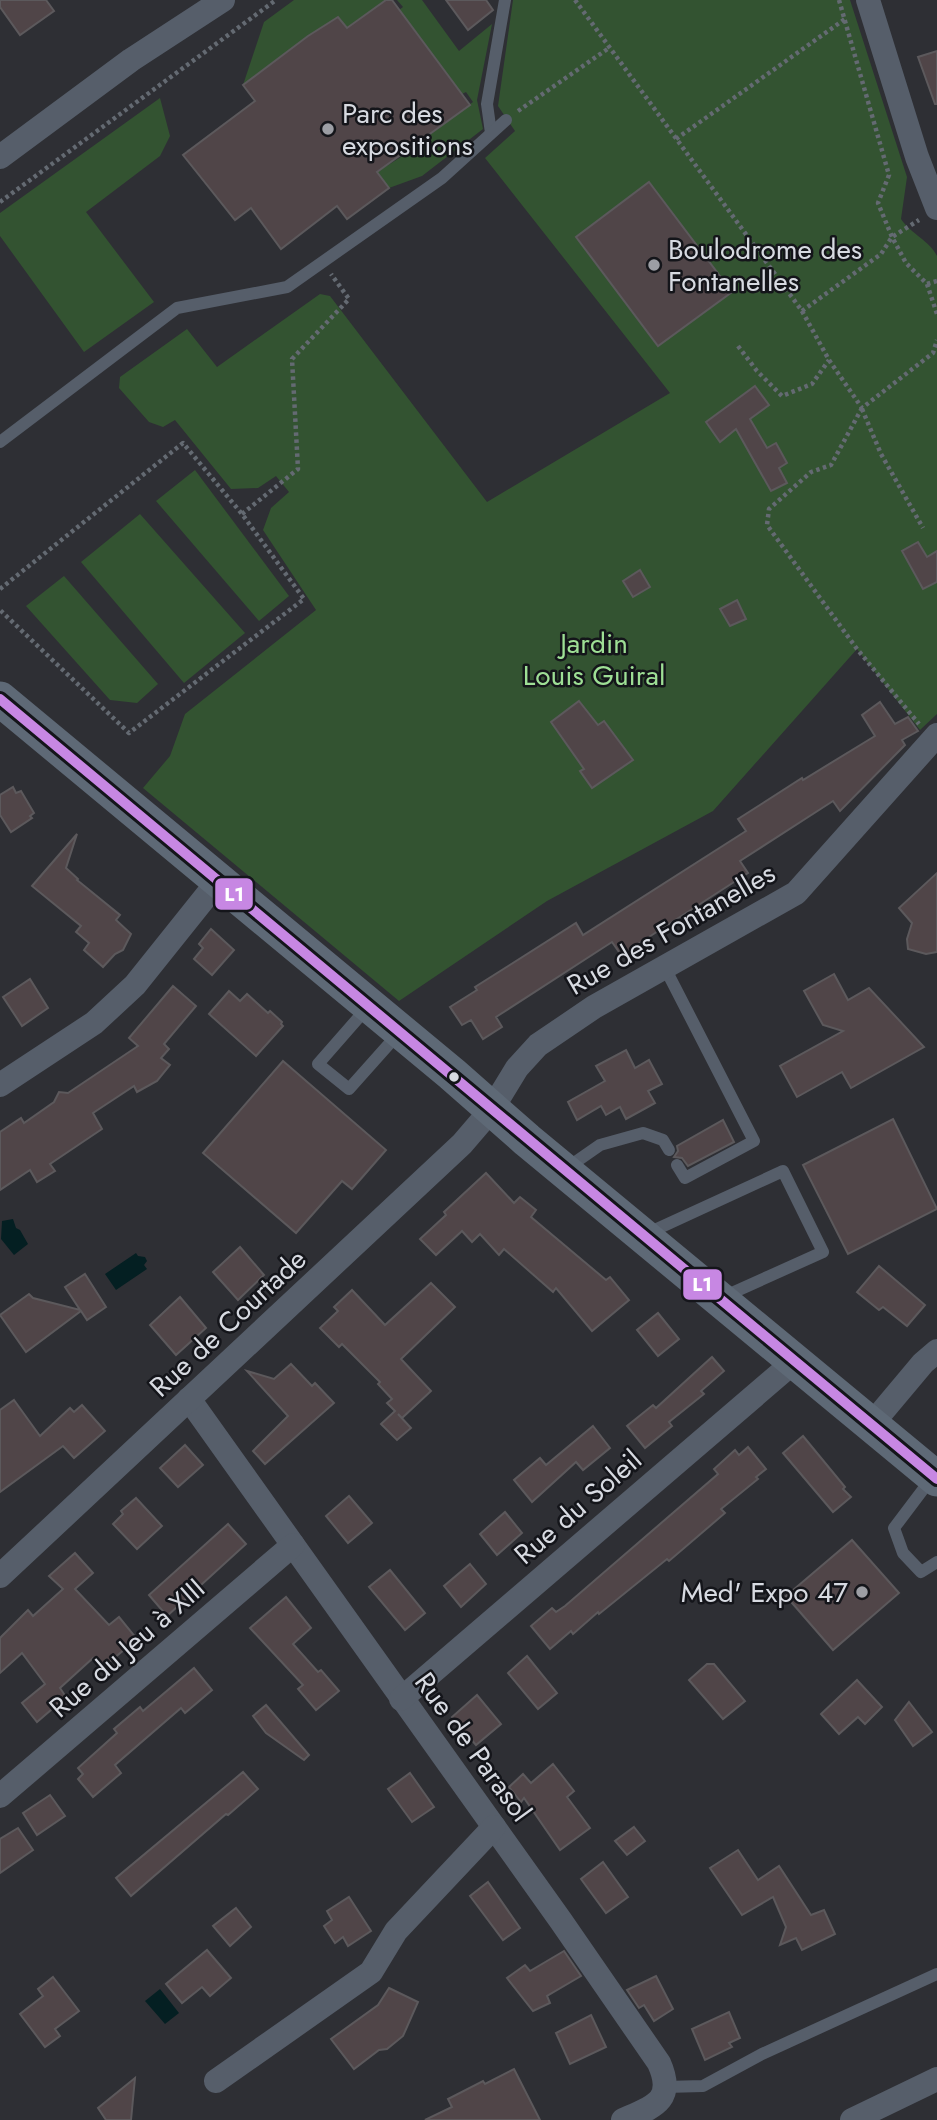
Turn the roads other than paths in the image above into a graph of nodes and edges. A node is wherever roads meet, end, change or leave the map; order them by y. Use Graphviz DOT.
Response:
graph roads {
  1 [pos="223,0"];
  2 [pos="505,0"];
  3 [pos="868,0"];
  4 [pos="506,120"];
  5 [pos="491,133"];
  6 [pos="0,157"];
  7 [pos="932,212"];
  8 [pos="0,442"];
  9 [pos="0,699"];
  10 [pos="932,739"];
  11 [pos="219,880"];
  12 [pos="664,966"];
  13 [pos="369,1005"];
  14 [pos="401,1031"];
  15 [pos="0,1085"];
  16 [pos="492,1110"];
  17 [pos="669,1150"];
  18 [pos="677,1165"];
  19 [pos="564,1170"];
  20 [pos="643,1235"];
  21 [pos="720,1298"];
  22 [pos="937,1351"];
  23 [pos="795,1361"];
  24 [pos="189,1399"];
  25 [pos="871,1424"];
  26 [pos="935,1477"];
  27 [pos="293,1545"];
  28 [pos="937,1562"];
  29 [pos="0,1576"];
  30 [pos="401,1699"];
  31 [pos="0,1796"];
  32 [pos="494,1827"];
  33 [pos="937,1974"];
  34 [pos="937,2079"];
  35 [pos="216,2081"];
  36 [pos="665,2087"];
  37 [pos="623,2120"];
  38 [pos="852,2120"];
  1 -- 6 [label="street"];
  2 -- 5 [label="lane"];
  3 -- 7 [label="street"];
  4 -- 5 [label="lane"];
  5 -- 8 [label="lane"];
  9 -- 11 [label="main road"];
  10 -- 12 [label="street, Rue des Fontanelles"];
  11 -- 13 [label="main road"];
  11 -- 15 [label="street"];
  12 -- 16 [label="street, Rue des Fontanelles"];
  12 -- 18 [label="lane"];
  13 -- 14 [label="main road"];
  13 -- 14 [label="lane"];
  14 -- 16 [label="main road"];
  16 -- 19 [label="main road"];
  16 -- 24 [label="street, Rue de Courtade"];
  17 -- 19 [label="lane"];
  19 -- 20 [label="main road"];
  20 -- 21 [label="main road"];
  20 -- 21 [label="lane"];
  21 -- 23 [label="main road"];
  22 -- 25 [label="street"];
  23 -- 25 [label="main road"];
  23 -- 30 [label="street, Rue du Soleil"];
  24 -- 27 [label="street, Rue de Parasol"];
  24 -- 29 [label="street, Rue de Courtade"];
  25 -- 26 [label="main road"];
  26 -- 28 [label="lane"];
  27 -- 30 [label="street, Rue de Parasol"];
  27 -- 31 [label="street, Rue du Jeu à XIII"];
  30 -- 32 [label="street, Rue de Parasol"];
  32 -- 35 [label="street"];
  32 -- 36 [label="street, Rue de Parasol"];
  33 -- 36 [label="lane"];
  34 -- 38 [label="street"];
  36 -- 37 [label="street"];
}
